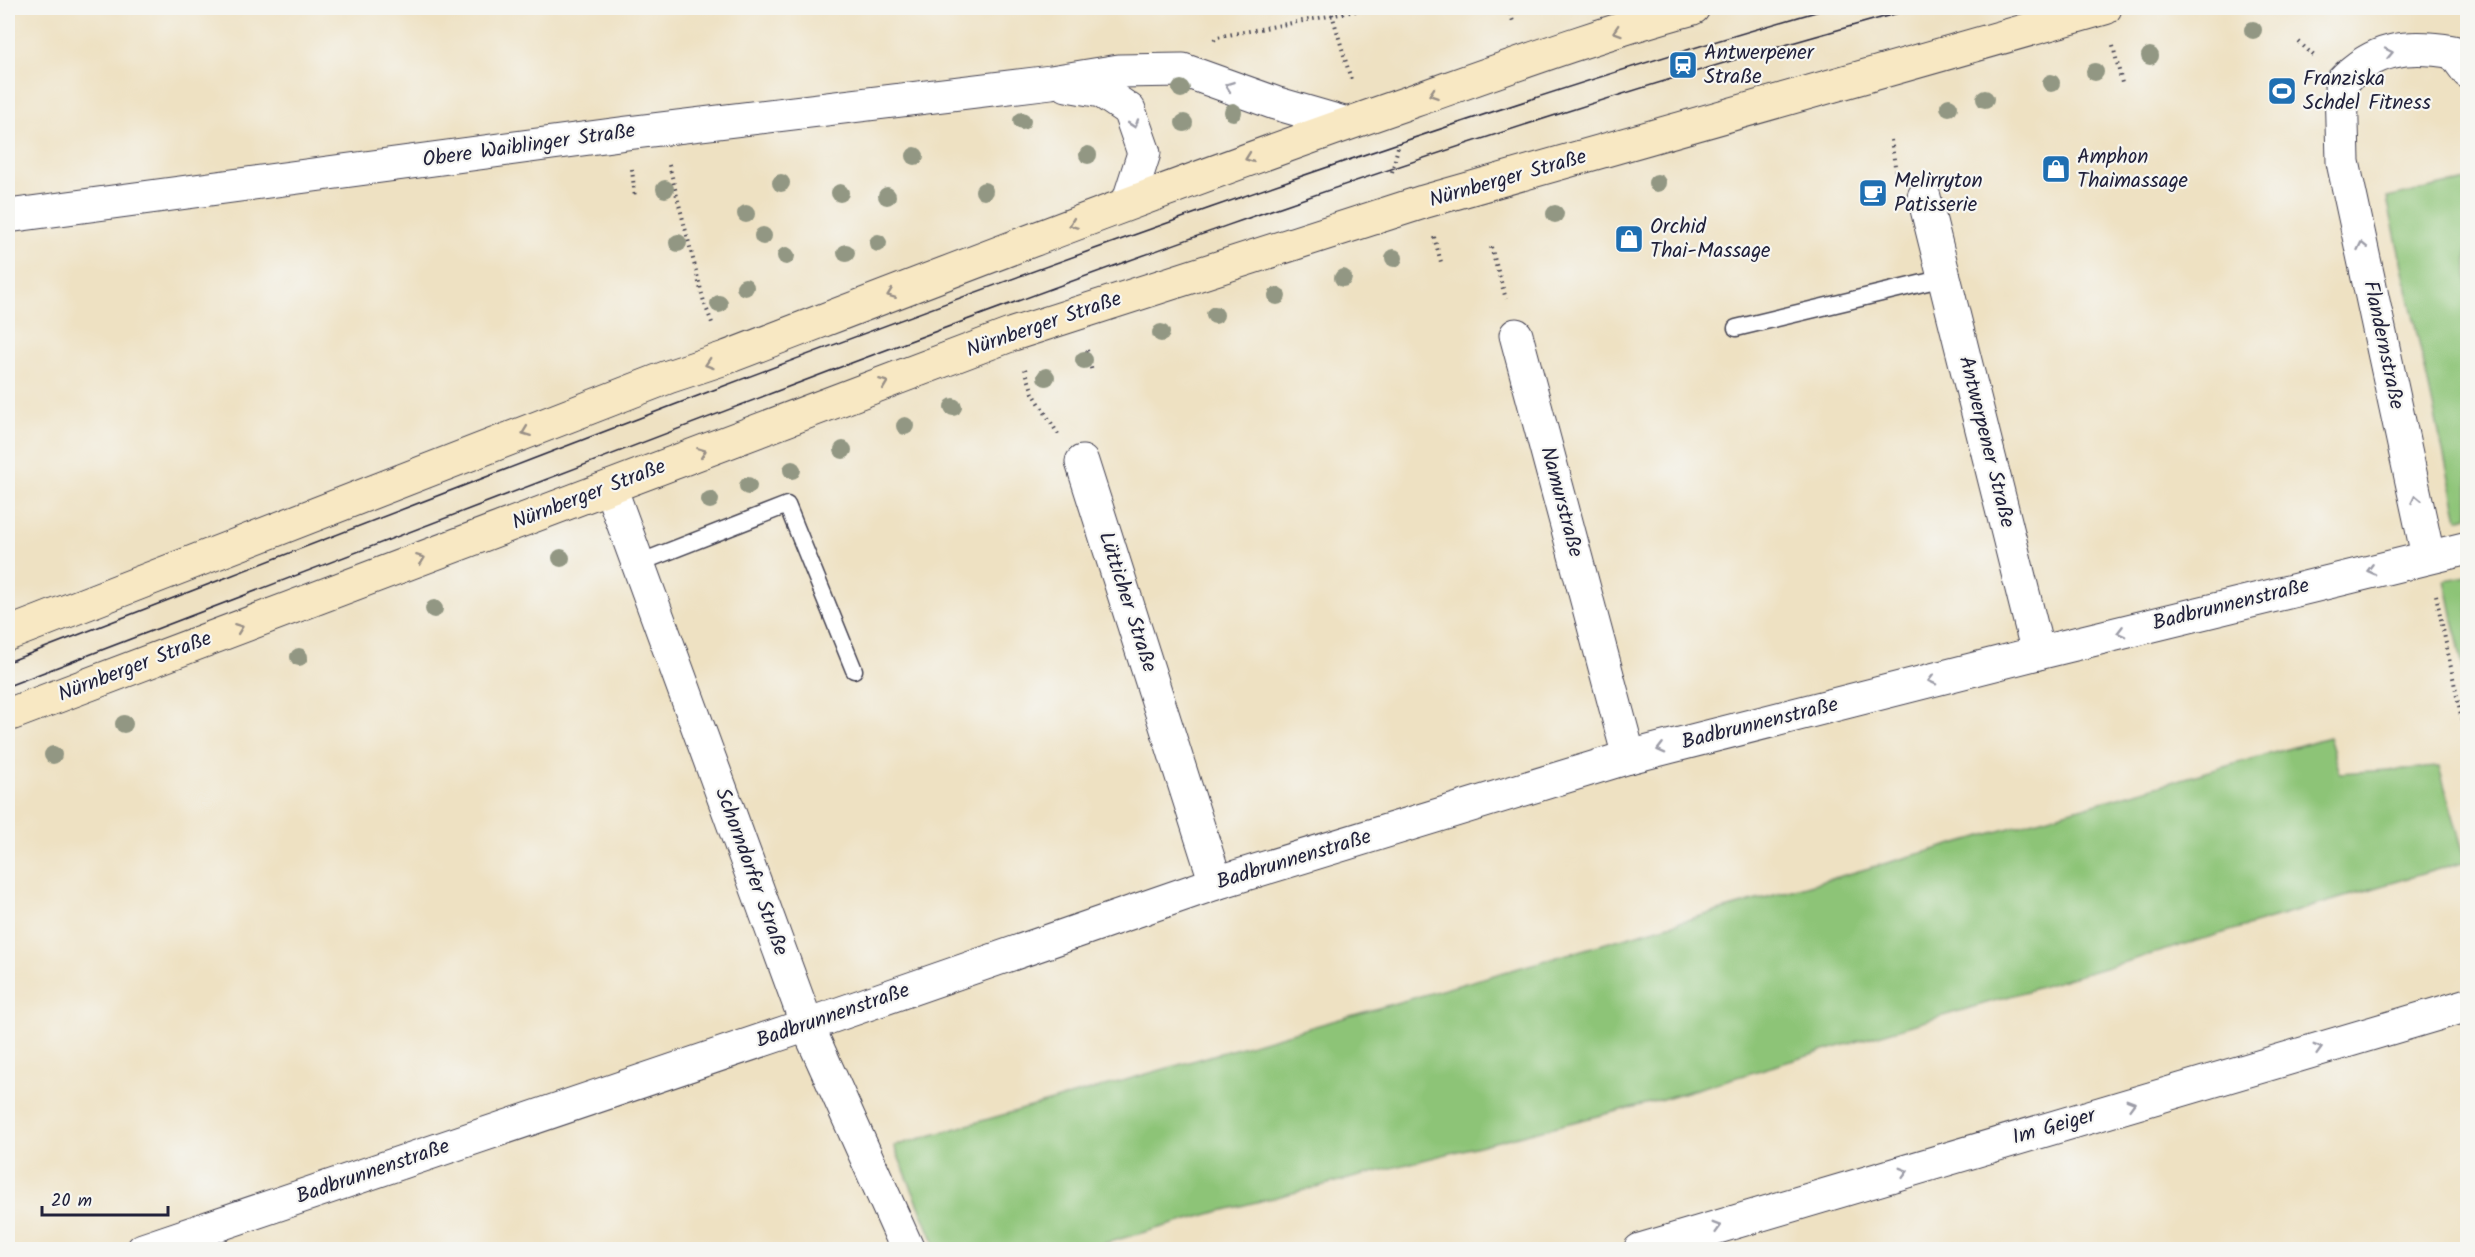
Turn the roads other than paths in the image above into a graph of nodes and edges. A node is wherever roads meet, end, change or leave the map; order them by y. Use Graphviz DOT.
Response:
graph roads {
  1 [pos="1693,8"];
  2 [pos="2105,8"];
  3 [pos="2468,72"];
  4 [pos="1051,82"];
  5 [pos="1354,121"];
  6 [pos="1924,197"];
  7 [pos="1128,203"];
  8 [pos="8,216"];
  9 [pos="1944,278"];
  10 [pos="1736,328"];
  11 [pos="1516,334"];
  12 [pos="1082,462"];
  13 [pos="610,487"];
  14 [pos="2468,548"];
  15 [pos="2428,556"];
  16 [pos="639,563"];
  17 [pos="8,634"];
  18 [pos="2038,653"];
  19 [pos="854,670"];
  20 [pos="8,715"];
  21 [pos="1629,757"];
  22 [pos="1216,883"];
  23 [pos="2468,1005"];
  24 [pos="807,1025"];
  25 [pos="143,1250"];
  26 [pos="908,1250"];
  27 [pos="1640,1250"];
  1 -- 5 [label="main road, one-way"];
  13 -- 2 [label="main road, Nürnberger Straße, one-way"];
  15 -- 3 [label="street, Flandernstraße, one-way"];
  5 -- 4 [label="street, Obere Waiblinger Straße, one-way"];
  4 -- 7 [label="street, Obere Waiblinger Straße, one-way"];
  4 -- 8 [label="street, Obere Waiblinger Straße"];
  5 -- 7 [label="main road, one-way"];
  6 -- 9 [label="street, Antwerpener Straße"];
  7 -- 17 [label="main road, one-way"];
  9 -- 10 [label="lane"];
  9 -- 18 [label="street, Antwerpener Straße"];
  11 -- 21 [label="street, Namurstraße"];
  12 -- 22 [label="street, Lütticher Straße"];
  13 -- 16 [label="street, Schorndorfer Straße"];
  20 -- 13 [label="main road, Nürnberger Straße, one-way"];
  14 -- 15 [label="street, Badbrunnenstraße"];
  15 -- 18 [label="street, Badbrunnenstraße, one-way"];
  16 -- 19 [label="lane"];
  16 -- 24 [label="street, Schorndorfer Straße"];
  18 -- 21 [label="street, Badbrunnenstraße, one-way"];
  21 -- 22 [label="street, Badbrunnenstraße"];
  22 -- 24 [label="street, Badbrunnenstraße"];
  27 -- 23 [label="street, Im Geiger, one-way"];
  24 -- 25 [label="street, Badbrunnenstraße"];
  24 -- 26 [label="street, Schorndorfer Straße"];
}
